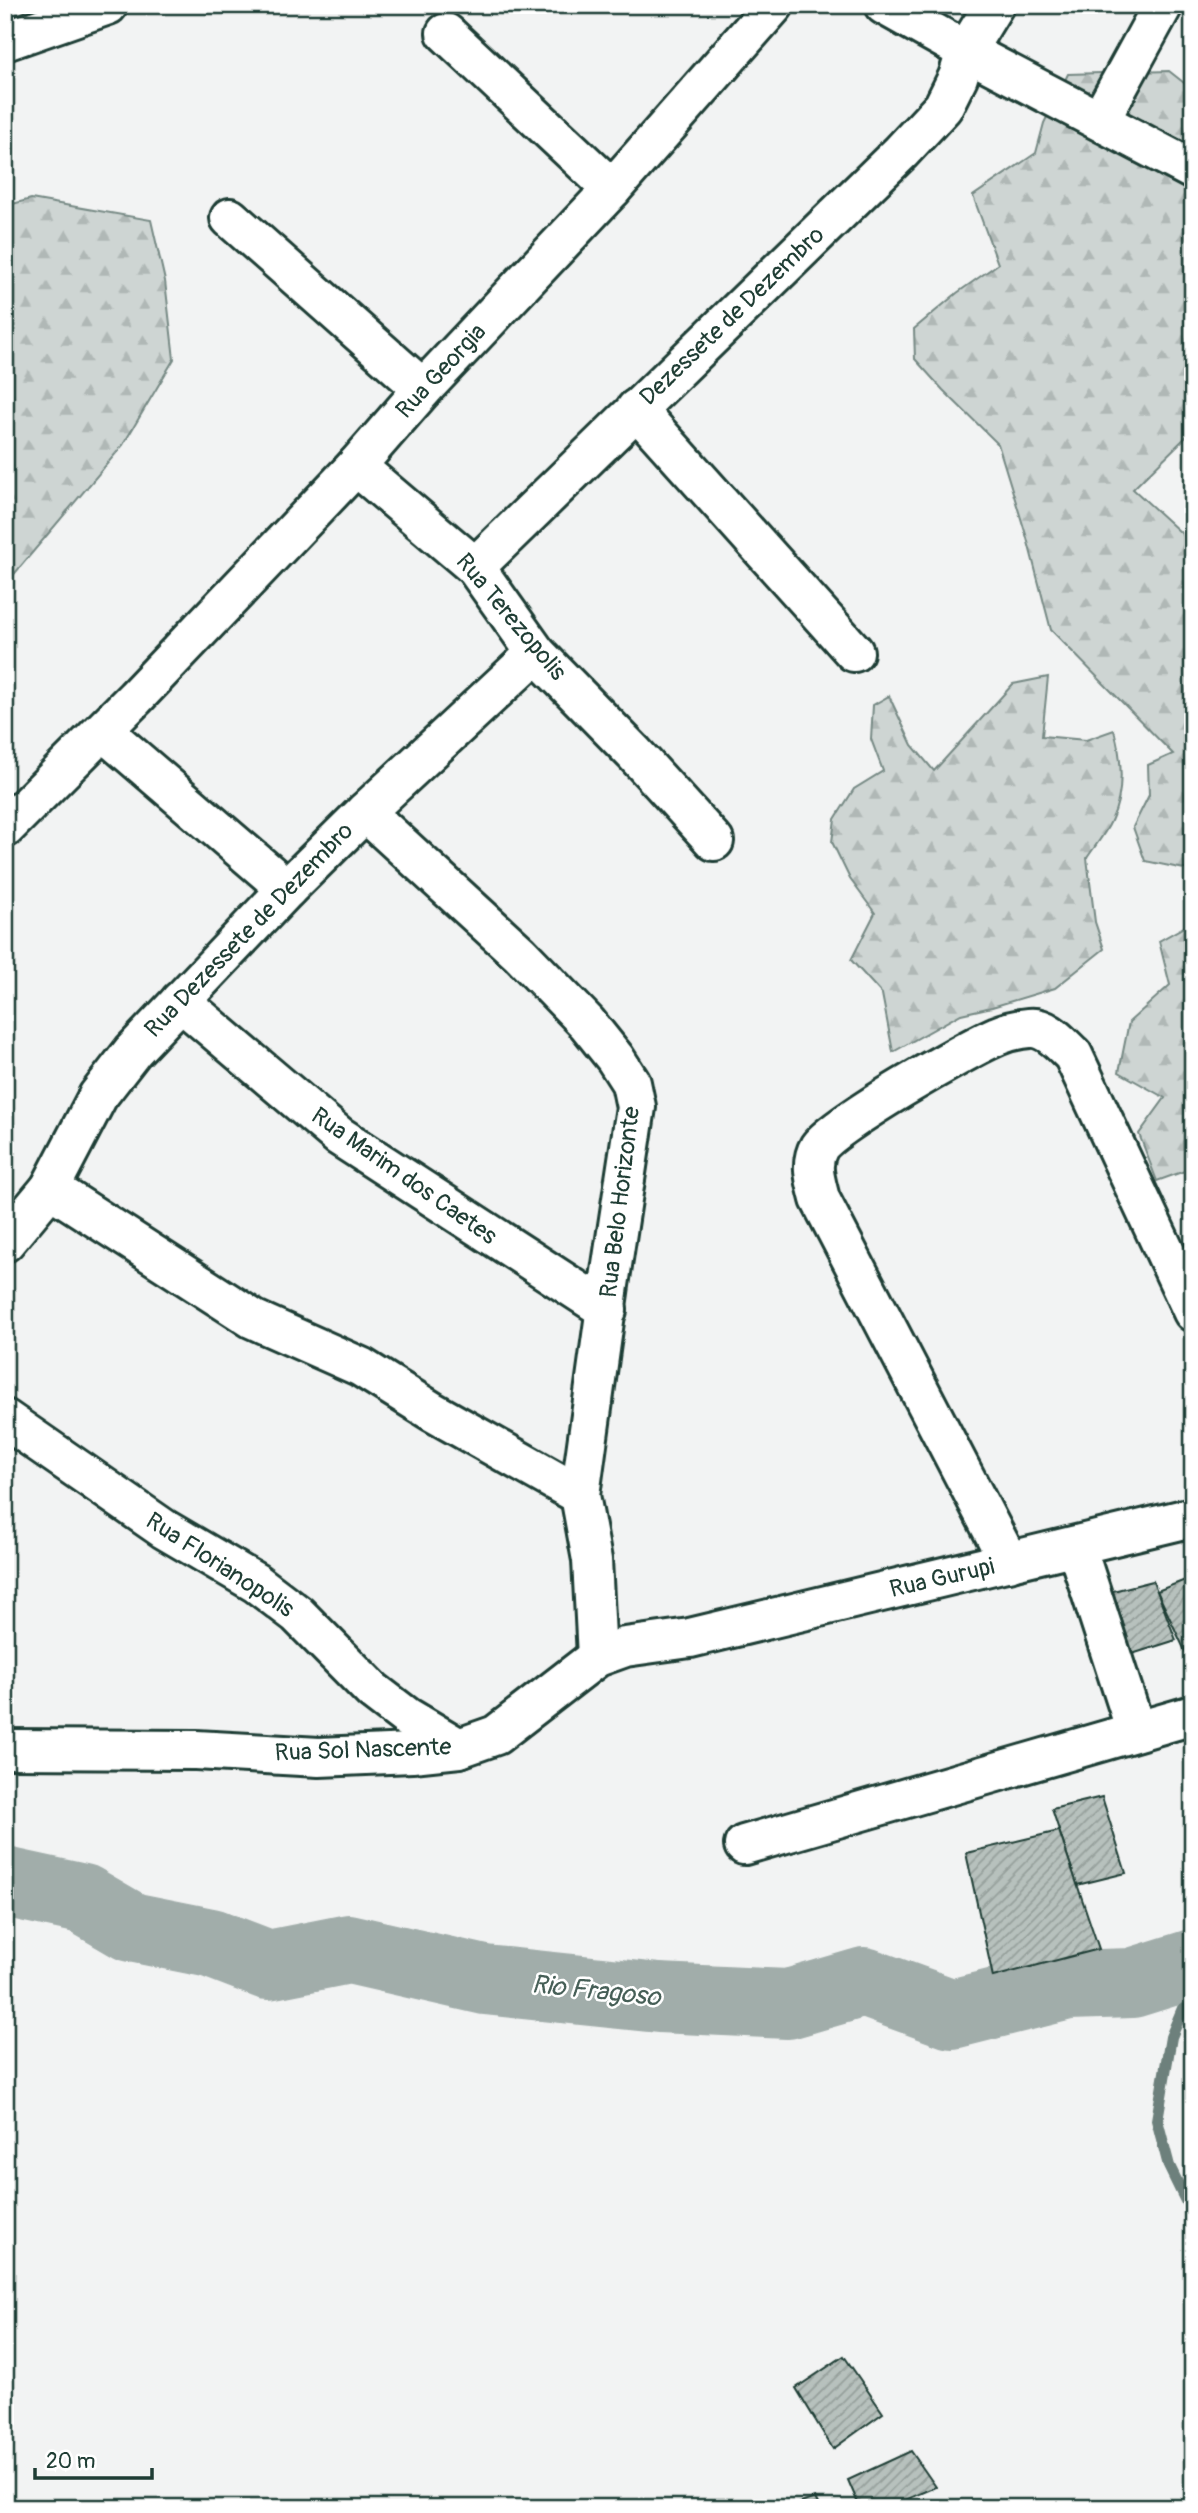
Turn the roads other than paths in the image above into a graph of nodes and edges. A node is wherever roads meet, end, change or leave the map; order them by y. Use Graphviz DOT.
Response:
graph roads {
  1 [pos="108,5"];
  2 [pos="774,5"];
  3 [pos="884,5"];
  4 [pos="994,5"];
  5 [pos="1163,5"];
  6 [pos="446,33"];
  7 [pos="5,41"];
  8 [pos="966,51"];
  9 [pos="1100,120"];
  10 [pos="1193,170"];
  11 [pos="612,189"];
  12 [pos="230,218"];
  13 [pos="423,389"];
  14 [pos="636,409"];
  15 [pos="356,466"];
  16 [pos="475,567"];
  17 [pos="854,652"];
  18 [pos="536,653"];
  19 [pos="103,731"];
  20 [pos="365,812"];
  21 [pos="5,828"];
  22 [pos="714,841"];
  23 [pos="287,889"];
  24 [pos="180,1001"];
  25 [pos="50,1188"];
  26 [pos="5,1242"];
  27 [pos="607,1310"];
  28 [pos="1193,1312"];
  29 [pos="5,1419"];
  30 [pos="580,1494"];
  31 [pos="1193,1517"];
  32 [pos="1076,1546"];
  33 [pos="1009,1562"];
  34 [pos="690,1637"];
  35 [pos="597,1657"];
  36 [pos="1193,1715"];
  37 [pos="1136,1731"];
  38 [pos="459,1748"];
  39 [pos="5,1749"];
  40 [pos="744,1845"];
  1 -- 7 [label="street"];
  2 -- 11 [label="street, Rua Georgia"];
  3 -- 8 [label="street"];
  4 -- 8 [label="street, Dezessete de Dezembro"];
  5 -- 9 [label="street"];
  6 -- 11 [label="street"];
  8 -- 9 [label="street"];
  8 -- 14 [label="street, Dezessete de Dezembro"];
  9 -- 10 [label="street"];
  11 -- 13 [label="street, Rua Georgia"];
  12 -- 13 [label="street"];
  13 -- 15 [label="street, Rua Georgia"];
  14 -- 16 [label="street, Dezessete de Dezembro"];
  14 -- 17 [label="street"];
  15 -- 16 [label="street, Rua Terezopolis"];
  15 -- 19 [label="street, Rua Georgia"];
  16 -- 18 [label="street, Rua Terezopolis"];
  18 -- 20 [label="street, Rua Dezessete de Dezembro"];
  18 -- 22 [label="street, Rua Terezopolis"];
  19 -- 21 [label="street, Rua Georgia"];
  19 -- 23 [label="street"];
  20 -- 23 [label="street, Rua Dezessete de Dezembro"];
  20 -- 27 [label="street, Rua Belo Horizonte"];
  23 -- 24 [label="street, Rua Dezessete de Dezembro"];
  24 -- 25 [label="street, Rua Dezessete de Dezembro"];
  24 -- 27 [label="street, Rua Marim dos Caetes"];
  25 -- 26 [label="street, Rua Dezessete de Dezembro"];
  25 -- 30 [label="street"];
  27 -- 30 [label="street, Rua Belo Horizonte"];
  28 -- 33 [label="street"];
  29 -- 38 [label="street, Rua Florianopolis"];
  30 -- 35 [label="street, Rua Belo Horizonte"];
  31 -- 32 [label="street, Rua Gurupi"];
  32 -- 33 [label="street, Rua Gurupi"];
  32 -- 37 [label="street"];
  33 -- 34 [label="street, Rua Gurupi"];
  34 -- 35 [label="street, Rua Sol Nascente"];
  35 -- 38 [label="street, Rua Sol Nascente"];
  36 -- 37 [label="street"];
  37 -- 40 [label="street"];
  38 -- 39 [label="street, Rua Sol Nascente"];
}
